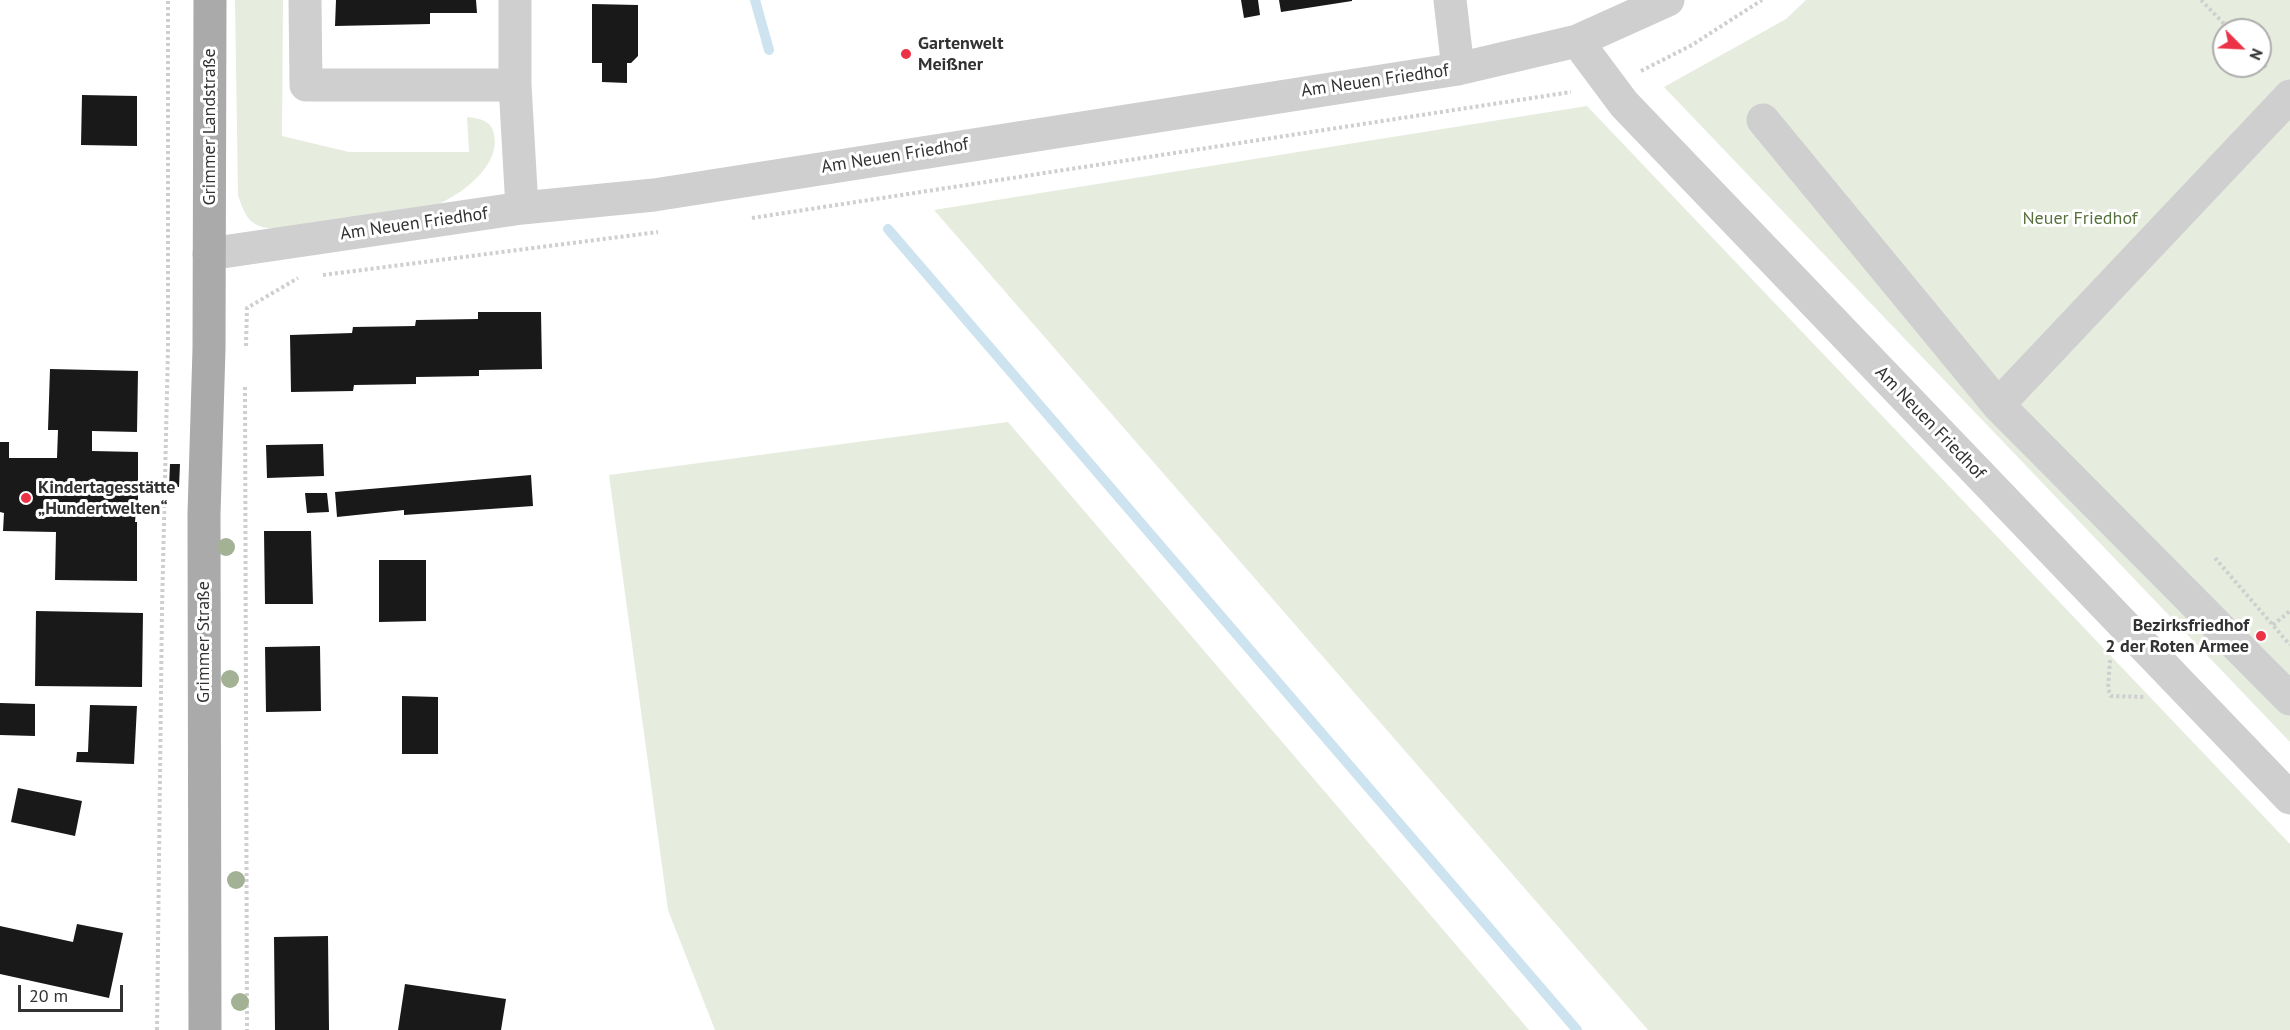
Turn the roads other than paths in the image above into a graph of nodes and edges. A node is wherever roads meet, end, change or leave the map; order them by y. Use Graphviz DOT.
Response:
graph roads {
  1 [pos="210,0"];
  2 [pos="305,0"];
  3 [pos="515,0"];
  4 [pos="1450,0"];
  5 [pos="1668,0"];
  6 [pos="1577,40"];
  7 [pos="1458,69"];
  8 [pos="515,85"];
  9 [pos="2290,96"];
  10 [pos="1763,120"];
  11 [pos="522,208"];
  12 [pos="209,254"];
  13 [pos="1998,405"];
  14 [pos="2290,699"];
  15 [pos="2290,798"];
  16 [pos="205,1030"];
  1 -- 12 [label="main road, Grimmer Landstraße"];
  2 -- 8 [label="street"];
  3 -- 8 [label="street"];
  4 -- 7 [label="street"];
  5 -- 6 [label="street, Am Neuen Friedhof"];
  6 -- 7 [label="street, Am Neuen Friedhof"];
  6 -- 15 [label="street, Am Neuen Friedhof"];
  7 -- 11 [label="street, Am Neuen Friedhof"];
  8 -- 11 [label="street"];
  9 -- 13 [label="street"];
  10 -- 13 [label="street"];
  11 -- 12 [label="street, Am Neuen Friedhof"];
  12 -- 16 [label="main road, Grimmer Straße"];
  13 -- 14 [label="street"];
}
